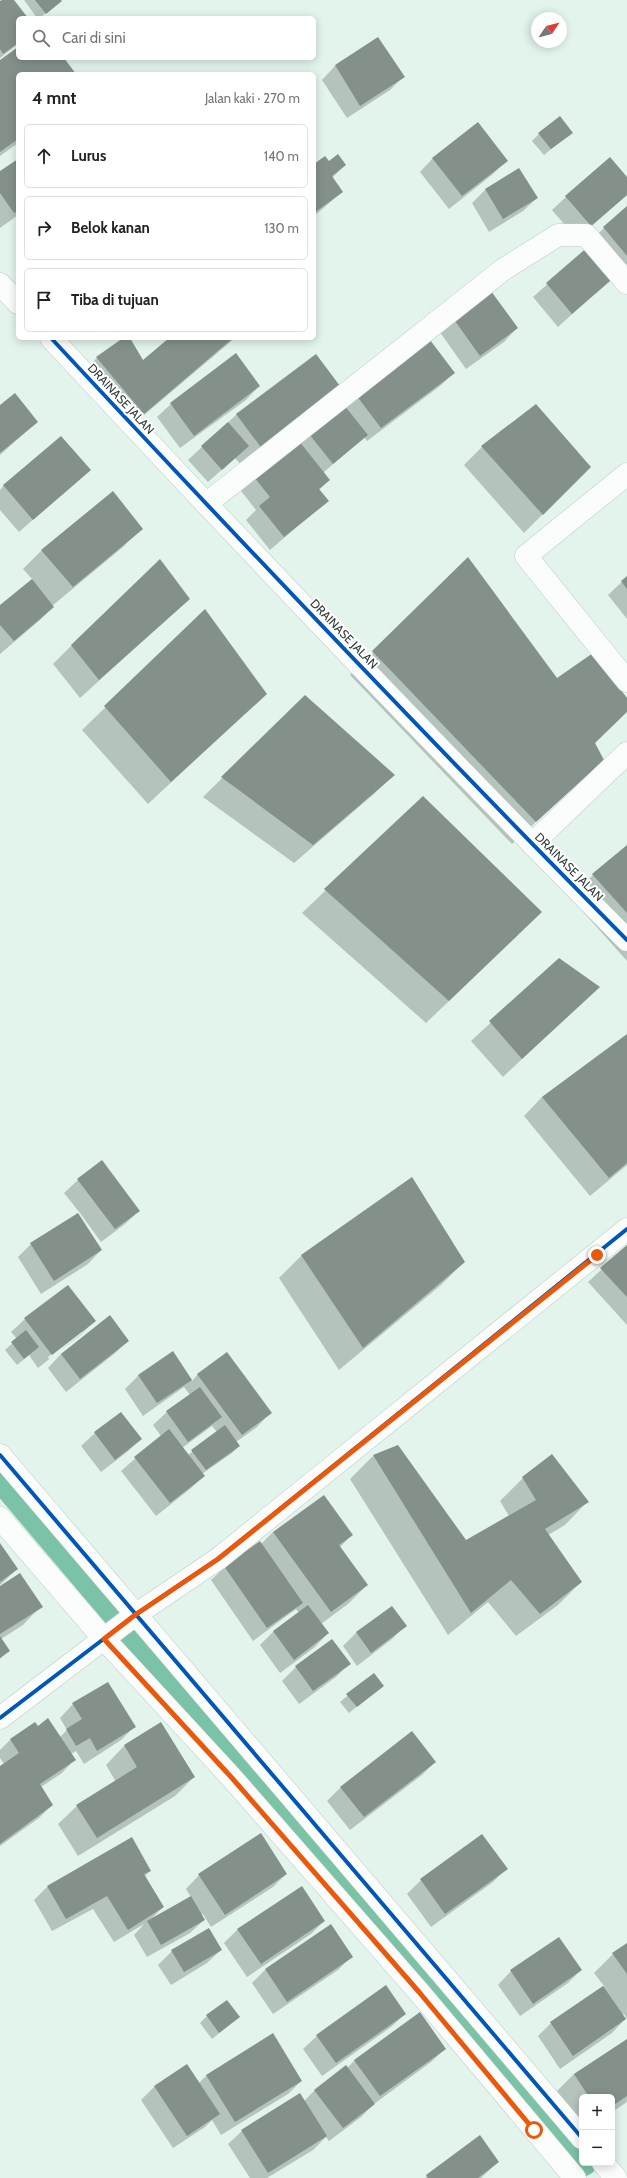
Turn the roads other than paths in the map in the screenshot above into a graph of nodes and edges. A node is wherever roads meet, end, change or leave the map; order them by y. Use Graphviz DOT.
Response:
graph roads {
  1 [pos="627,283"];
  2 [pos="0,284"];
  3 [pos="16,301"];
  4 [pos="53,340"];
  5 [pos="627,474"];
  6 [pos="206,504"];
  7 [pos="627,681"];
  8 [pos="627,753"];
  9 [pos="532,844"];
  10 [pos="627,940"];
  11 [pos="627,1229"];
  12 [pos="0,1455"];
  13 [pos="0,1518"];
  14 [pos="135,1615"];
  15 [pos="104,1639"];
  16 [pos="0,1718"];
  17 [pos="579,2134"];
  18 [pos="606,2166"];
  19 [pos="575,2178"];
  20 [pos="616,2178"];
  1 -- 6 [label="street"];
  2 -- 3 [label="street"];
  4 -- 6 [label="street, DRAINASE JALAN"];
  5 -- 7 [label="street"];
  6 -- 9 [label="street, DRAINASE JALAN"];
  8 -- 9 [label="street"];
  9 -- 10 [label="street, DRAINASE JALAN"];
  11 -- 14 [label="street"];
  12 -- 14 [label="street"];
  13 -- 15 [label="street"];
  14 -- 15 [label="street"];
  14 -- 17 [label="street"];
  15 -- 16 [label="street"];
  15 -- 19 [label="street"];
  18 -- 20 [label="street"];
}
